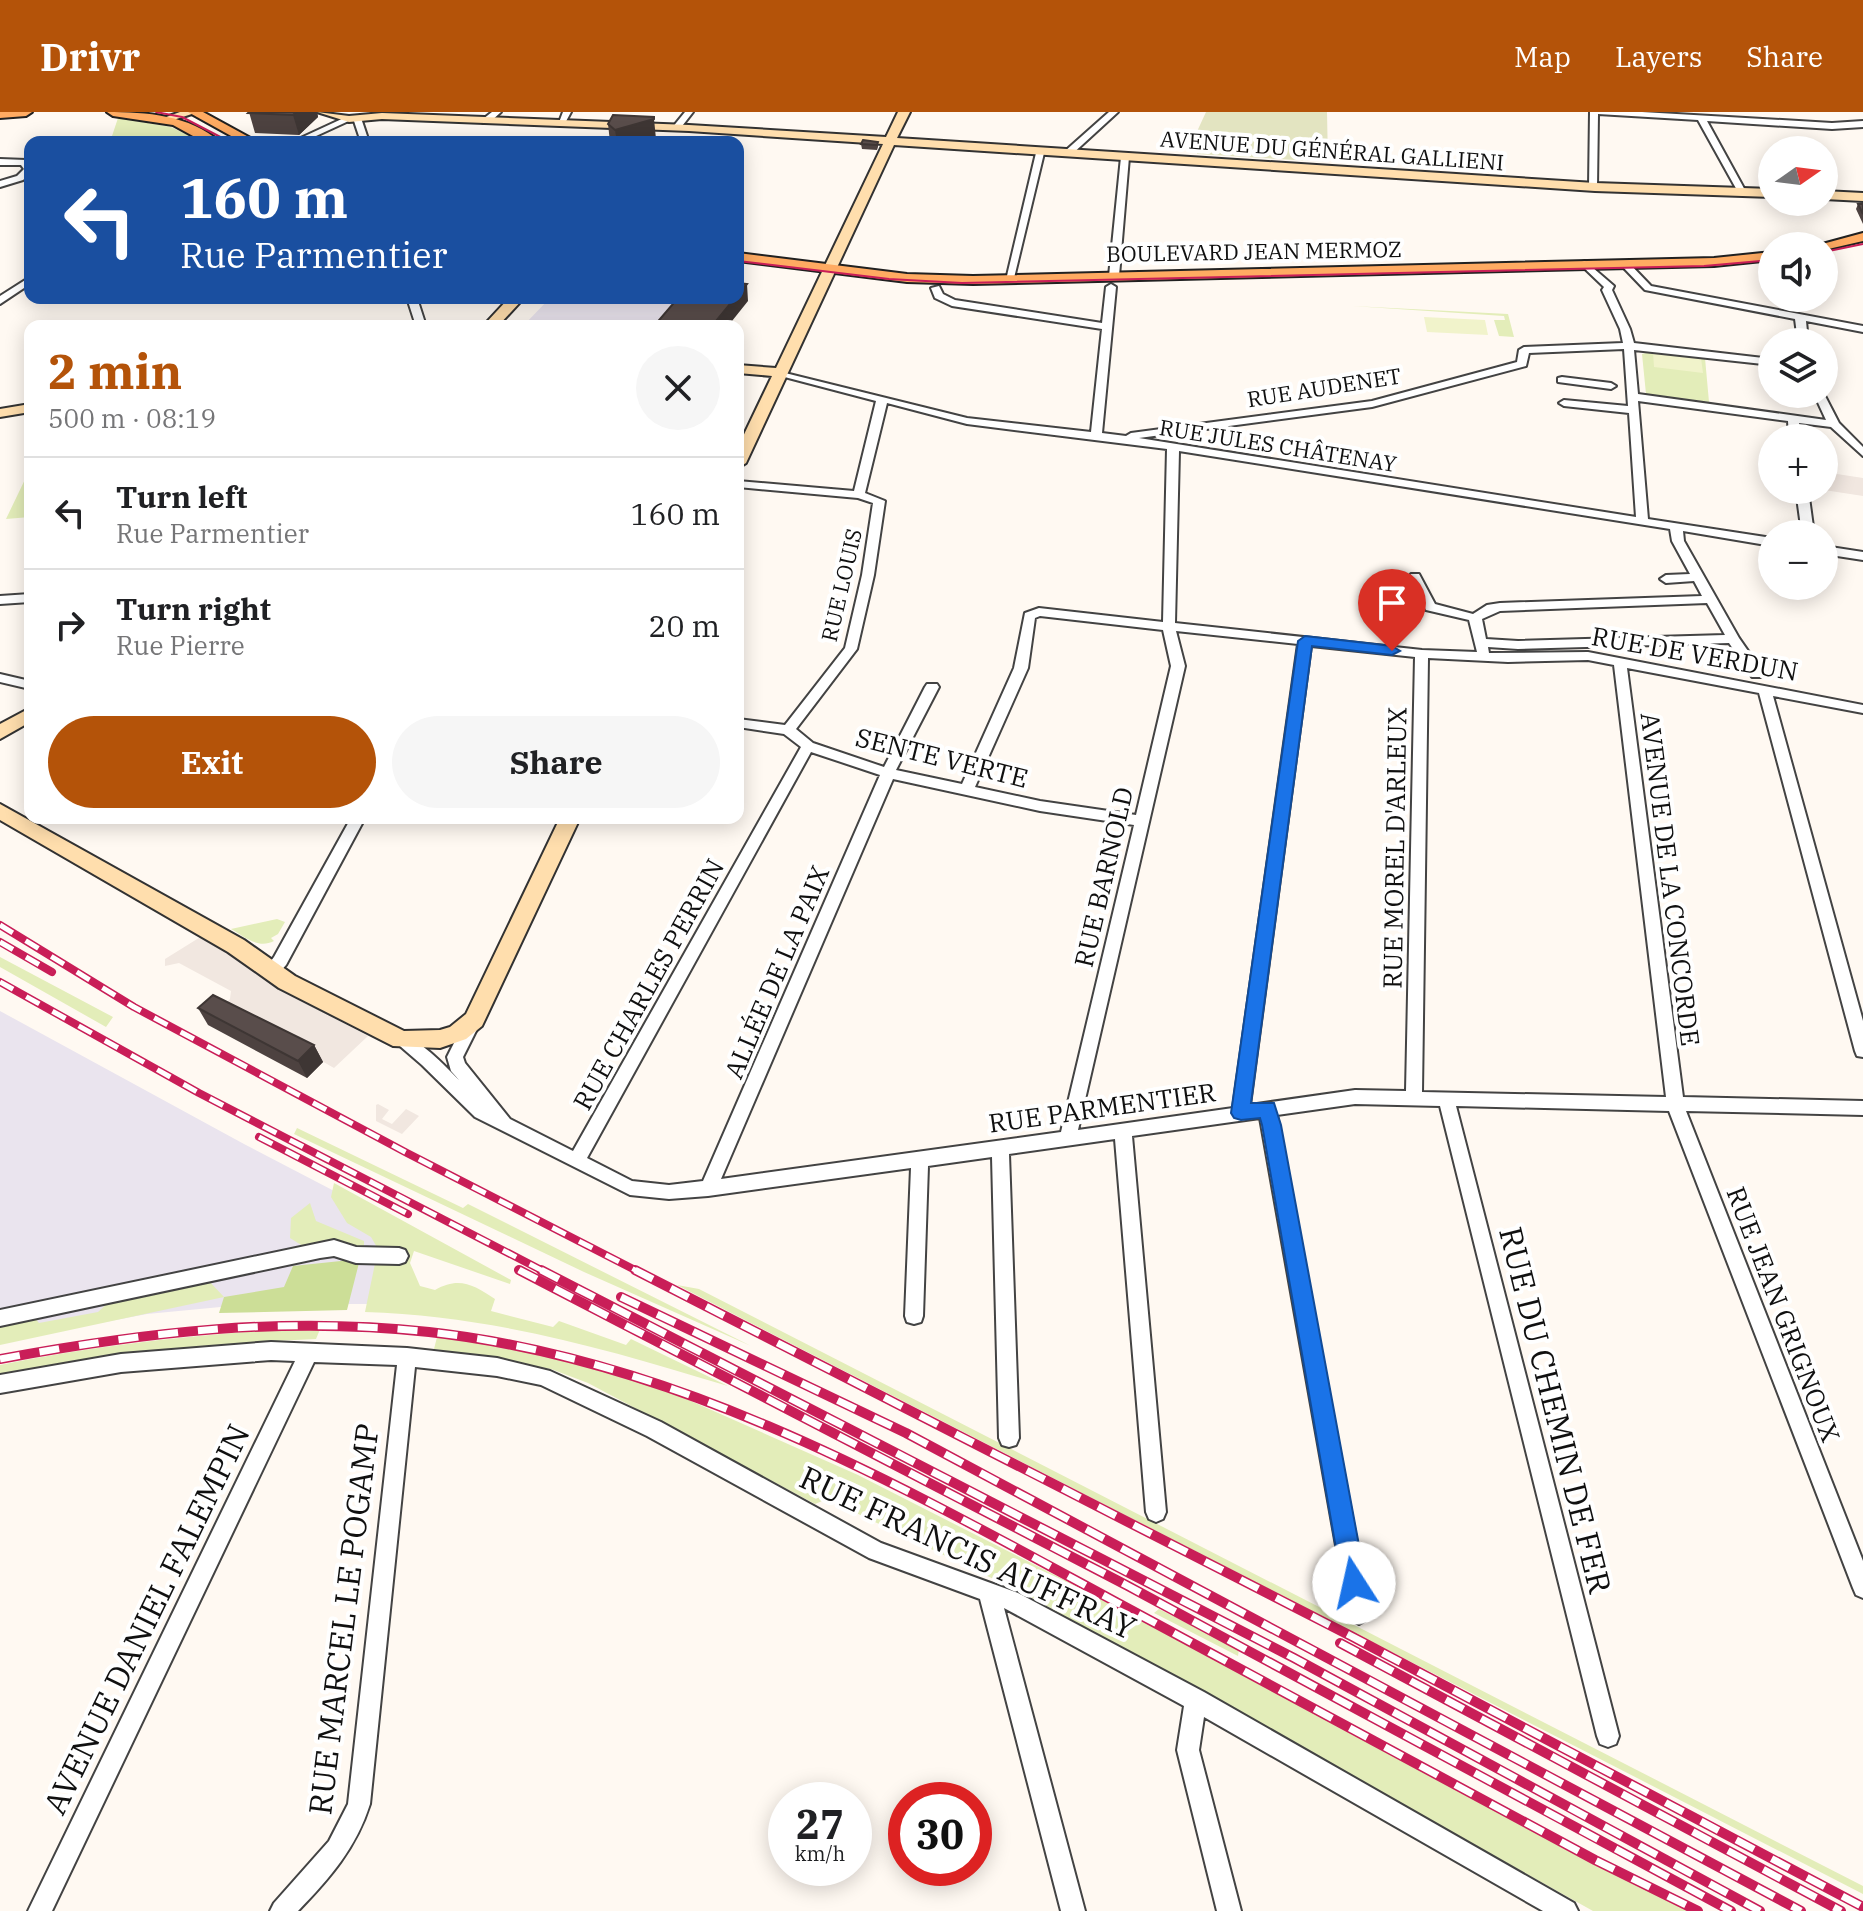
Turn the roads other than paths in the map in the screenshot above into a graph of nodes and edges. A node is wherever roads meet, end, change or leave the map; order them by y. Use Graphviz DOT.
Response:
graph roads {
  1 [pos="26,112"];
  2 [pos="113,112"];
  3 [pos="193,112"];
  4 [pos="323,112"];
  5 [pos="497,112"];
  6 [pos="689,112"];
  7 [pos="904,112"];
  8 [pos="1114,112"];
  9 [pos="1594,112"];
  10 [pos="1601,112"];
  11 [pos="136,113"];
  12 [pos="0,114"];
  13 [pos="1715,115"];
  14 [pos="361,117"];
  15 [pos="564,118"];
  16 [pos="1701,118"];
  17 [pos="164,120"];
  18 [pos="486,121"];
  19 [pos="1863,124"];
  20 [pos="676,128"];
  21 [pos="203,136"];
  22 [pos="240,136"];
  23 [pos="312,136"];
  24 [pos="672,136"];
  25 [pos="890,143"];
  26 [pos="1040,153"];
  27 [pos="1067,154"];
  28 [pos="1125,157"];
  29 [pos="0,162"];
  30 [pos="24,163"];
  31 [pos="24,174"];
  32 [pos="0,184"];
  33 [pos="1593,187"];
  34 [pos="1742,192"];
  35 [pos="1758,193"];
  36 [pos="1838,196"];
  37 [pos="1863,197"];
  38 [pos="1863,237"];
  39 [pos="1838,242"];
  40 [pos="1863,248"];
  41 [pos="1838,254"];
  42 [pos="1758,257"];
  43 [pos="744,258"];
  44 [pos="1585,264"];
  45 [pos="744,267"];
  46 [pos="1758,268"];
  47 [pos="827,273"];
  48 [pos="1596,276"];
  49 [pos="1009,278"];
  50 [pos="1622,279"];
  51 [pos="1112,282"];
  52 [pos="24,284"];
  53 [pos="936,288"];
  54 [pos="0,301"];
  55 [pos="511,304"];
  56 [pos="1800,317"];
  57 [pos="496,320"];
  58 [pos="1107,327"];
  59 [pos="1801,328"];
  60 [pos="1863,329"];
  61 [pos="1629,346"];
  62 [pos="1758,360"];
  63 [pos="744,370"];
  64 [pos="781,373"];
  65 [pos="1562,380"];
  66 [pos="1633,392"];
  67 [pos="882,400"];
  68 [pos="1564,403"];
  69 [pos="1826,408"];
  70 [pos="24,409"];
  71 [pos="1635,410"];
  72 [pos="0,413"];
  73 [pos="1793,418"];
  74 [pos="1794,424"];
  75 [pos="1834,424"];
  76 [pos="1838,428"];
  77 [pos="1096,436"];
  78 [pos="1116,438"];
  79 [pos="1173,448"];
  80 [pos="744,450"];
  81 [pos="1863,453"];
  82 [pos="744,485"];
  83 [pos="859,495"];
  84 [pos="1642,522"];
  85 [pos="1676,527"];
  86 [pos="1758,540"];
  87 [pos="1838,552"];
  88 [pos="1863,556"];
  89 [pos="1415,577"];
  90 [pos="1698,577"];
  91 [pos="1666,579"];
  92 [pos="24,598"];
  93 [pos="1711,599"];
  94 [pos="0,600"];
  95 [pos="1475,618"];
  96 [pos="1169,627"];
  97 [pos="1733,639"];
  98 [pos="1305,641"];
  99 [pos="1482,643"];
  100 [pos="1422,654"];
  101 [pos="1484,658"];
  102 [pos="1620,661"];
  103 [pos="1757,674"];
  104 [pos="0,678"];
  105 [pos="24,684"];
  106 [pos="932,687"];
  107 [pos="1765,690"];
  108 [pos="1863,709"];
  109 [pos="24,718"];
  110 [pos="744,724"];
  111 [pos="788,730"];
  112 [pos="0,733"];
  113 [pos="808,746"];
  114 [pos="888,773"];
  115 [pos="966,791"];
  116 [pos="0,811"];
  117 [pos="1140,821"];
  118 [pos="355,824"];
  119 [pos="567,824"];
  120 [pos="272,970"];
  121 [pos="474,1020"];
  122 [pos="401,1040"];
  123 [pos="1863,1051"];
  124 [pos="1414,1097"];
  125 [pos="1446,1098"];
  126 [pos="1675,1104"];
  127 [pos="1863,1108"];
  128 [pos="1267,1109"];
  129 [pos="1241,1113"];
  130 [pos="509,1126"];
  131 [pos="1123,1129"];
  132 [pos="1068,1138"];
  133 [pos="1000,1148"];
  134 [pos="920,1159"];
  135 [pos="576,1161"];
  136 [pos="708,1189"];
  137 [pos="391,1256"];
  138 [pos="914,1316"];
  139 [pos="0,1318"];
  140 [pos="308,1354"];
  141 [pos="407,1357"];
  142 [pos="0,1384"];
  143 [pos="1009,1438"];
  144 [pos="1156,1512"];
  145 [pos="1863,1588"];
  146 [pos="989,1592"];
  147 [pos="1359,1613"];
  148 [pos="1196,1700"];
  149 [pos="1608,1736"];
  150 [pos="40,1911"];
  151 [pos="282,1911"];
  152 [pos="1073,1911"];
  153 [pos="1229,1911"];
  154 [pos="1566,1911"];
  1 -- 12 [label="main road"];
  2 -- 11 [label="main road"];
  3 -- 17 [label="street"];
  3 -- 22 [label="main road"];
  4 -- 14 [label="street, AVENUE DU GÉNÉRAL GALLIENI"];
  5 -- 18 [label="street"];
  6 -- 20 [label="street"];
  7 -- 25 [label="street"];
  8 -- 27 [label="street"];
  9 -- 33 [label="street"];
  10 -- 16 [label="street"];
  11 -- 17 [label="main road"];
  13 -- 16 [label="street"];
  13 -- 19 [label="street"];
  14 -- 18 [label="street, AVENUE DU GÉNÉRAL GALLIENI"];
  14 -- 23 [label="street"];
  15 -- 18 [label="street, AVENUE DU GÉNÉRAL GALLIENI"];
  15 -- 20 [label="street, AVENUE DU GÉNÉRAL GALLIENI"];
  16 -- 34 [label="street"];
  17 -- 21 [label="main road"];
  20 -- 24 [label="street"];
  20 -- 25 [label="street, AVENUE DU GÉNÉRAL GALLIENI"];
  25 -- 26 [label="street, AVENUE DU GÉNÉRAL GALLIENI"];
  25 -- 47 [label="street"];
  26 -- 27 [label="street, AVENUE DU GÉNÉRAL GALLIENI"];
  26 -- 49 [label="street"];
  27 -- 28 [label="street, AVENUE DU GÉNÉRAL GALLIENI"];
  28 -- 33 [label="street, AVENUE DU GÉNÉRAL GALLIENI"];
  28 -- 51 [label="street"];
  29 -- 30 [label="street"];
  31 -- 32 [label="street"];
  33 -- 34 [label="street, AVENUE DU GÉNÉRAL GALLIENI"];
  34 -- 35 [label="street, AVENUE DU GÉNÉRAL GALLIENI"];
  36 -- 37 [label="street"];
  38 -- 39 [label="main road"];
  40 -- 41 [label="main road"];
  42 -- 50 [label="main road, BOULEVARD JEAN MERMOZ"];
  43 -- 47 [label="main road, BOULEVARD JEAN MERMOZ"];
  44 -- 48 [label="street"];
  44 -- 50 [label="main road, BOULEVARD JEAN MERMOZ"];
  44 -- 51 [label="main road, BOULEVARD JEAN MERMOZ"];
  45 -- 47 [label="main road, BOULEVARD JEAN MERMOZ"];
  46 -- 50 [label="main road, BOULEVARD JEAN MERMOZ"];
  47 -- 49 [label="main road, BOULEVARD JEAN MERMOZ"];
  47 -- 53 [label="main road, BOULEVARD JEAN MERMOZ"];
  47 -- 64 [label="street"];
  48 -- 50 [label="main road, BOULEVARD JEAN MERMOZ"];
  48 -- 50 [label="street"];
  48 -- 51 [label="main road, BOULEVARD JEAN MERMOZ"];
  49 -- 51 [label="main road, BOULEVARD JEAN MERMOZ"];
  50 -- 56 [label="street"];
  50 -- 61 [label="street"];
  51 -- 53 [label="main road, BOULEVARD JEAN MERMOZ"];
  51 -- 58 [label="street"];
  52 -- 54 [label="street"];
  53 -- 58 [label="street"];
  55 -- 57 [label="street"];
  56 -- 59 [label="street"];
  56 -- 60 [label="street"];
  58 -- 77 [label="street"];
  61 -- 62 [label="street"];
  61 -- 66 [label="street"];
  61 -- 78 [label="street, RUE AUDENET"];
  63 -- 64 [label="street"];
  64 -- 67 [label="street, RUE JULES CHÂTENAY"];
  64 -- 80 [label="street"];
  65 -- 66 [label="street"];
  66 -- 71 [label="street"];
  66 -- 73 [label="street"];
  67 -- 77 [label="street, RUE JULES CHÂTENAY"];
  67 -- 83 [label="street"];
  68 -- 71 [label="street"];
  69 -- 75 [label="street"];
  70 -- 72 [label="street"];
  71 -- 84 [label="street"];
  73 -- 74 [label="street"];
  73 -- 75 [label="street"];
  76 -- 81 [label="street"];
  77 -- 78 [label="street, RUE JULES CHÂTENAY"];
  78 -- 79 [label="street, RUE JULES CHÂTENAY"];
  79 -- 84 [label="street, RUE JULES CHÂTENAY"];
  79 -- 96 [label="street, RUE BARNOLD"];
  82 -- 83 [label="street"];
  83 -- 111 [label="street, RUE LOUIS"];
  84 -- 85 [label="street, RUE JULES CHÂTENAY"];
  85 -- 86 [label="street, RUE JULES CHÂTENAY"];
  85 -- 90 [label="street"];
  87 -- 88 [label="street"];
  89 -- 95 [label="street"];
  90 -- 91 [label="street"];
  90 -- 93 [label="street"];
  92 -- 94 [label="street"];
  93 -- 95 [label="street"];
  93 -- 97 [label="street"];
  95 -- 99 [label="street"];
  96 -- 98 [label="street"];
  96 -- 115 [label="street"];
  96 -- 117 [label="street, RUE BARNOLD"];
  97 -- 99 [label="street"];
  97 -- 103 [label="street"];
  98 -- 100 [label="street"];
  98 -- 129 [label="street"];
  99 -- 101 [label="street"];
  100 -- 101 [label="street, RUE DE VERDUN"];
  100 -- 124 [label="street, RUE MOREL D'ARLEUX"];
  101 -- 102 [label="street, RUE DE VERDUN"];
  102 -- 107 [label="street, RUE DE VERDUN"];
  102 -- 126 [label="street, AVENUE DE LA CONCORDE"];
  104 -- 105 [label="street"];
  106 -- 114 [label="street, ALLÉE DE LA PAIX"];
  107 -- 108 [label="street, RUE DE VERDUN"];
  107 -- 123 [label="street"];
  109 -- 112 [label="street"];
  110 -- 111 [label="street"];
  111 -- 113 [label="street, SENTE VERTE"];
  113 -- 114 [label="street, SENTE VERTE"];
  113 -- 135 [label="street, RUE CHARLES PERRIN"];
  114 -- 115 [label="street, SENTE VERTE"];
  114 -- 136 [label="street, ALLÉE DE LA PAIX"];
  115 -- 117 [label="street, SENTE VERTE"];
  116 -- 120 [label="street"];
  117 -- 132 [label="street, RUE BARNOLD"];
  118 -- 120 [label="street"];
  119 -- 121 [label="street"];
  120 -- 122 [label="street"];
  121 -- 122 [label="street"];
  121 -- 130 [label="street, RUE PARMENTIER"];
  122 -- 130 [label="street, RUE PARMENTIER"];
  124 -- 125 [label="street, RUE PARMENTIER"];
  124 -- 128 [label="street, RUE PARMENTIER"];
  125 -- 126 [label="street, RUE PARMENTIER"];
  125 -- 149 [label="street, RUE DU CHEMIN DE FER"];
  126 -- 127 [label="street, RUE PARMENTIER"];
  126 -- 145 [label="street, RUE JEAN GRIGNOUX"];
  128 -- 129 [label="street, RUE PARMENTIER"];
  128 -- 147 [label="street"];
  129 -- 131 [label="street, RUE PARMENTIER"];
  130 -- 135 [label="street, RUE PARMENTIER"];
  131 -- 132 [label="street, RUE PARMENTIER"];
  131 -- 144 [label="street"];
  132 -- 133 [label="street, RUE PARMENTIER"];
  133 -- 134 [label="street, RUE PARMENTIER"];
  133 -- 143 [label="street"];
  134 -- 136 [label="street, RUE PARMENTIER"];
  134 -- 138 [label="street"];
  135 -- 136 [label="street, RUE PARMENTIER"];
  137 -- 139 [label="street"];
  140 -- 141 [label="street, RUE FRANCIS AUFFRAY"];
  140 -- 142 [label="street, RUE FRANCIS AUFFRAY"];
  140 -- 150 [label="street, AVENUE DANIEL FALEMPIN"];
  141 -- 146 [label="street, RUE FRANCIS AUFFRAY"];
  141 -- 151 [label="street, RUE MARCEL LE POGAMP"];
  146 -- 148 [label="street, RUE FRANCIS AUFFRAY"];
  146 -- 152 [label="street"];
  148 -- 153 [label="street"];
  148 -- 154 [label="street, RUE FRANCIS AUFFRAY"];
}
